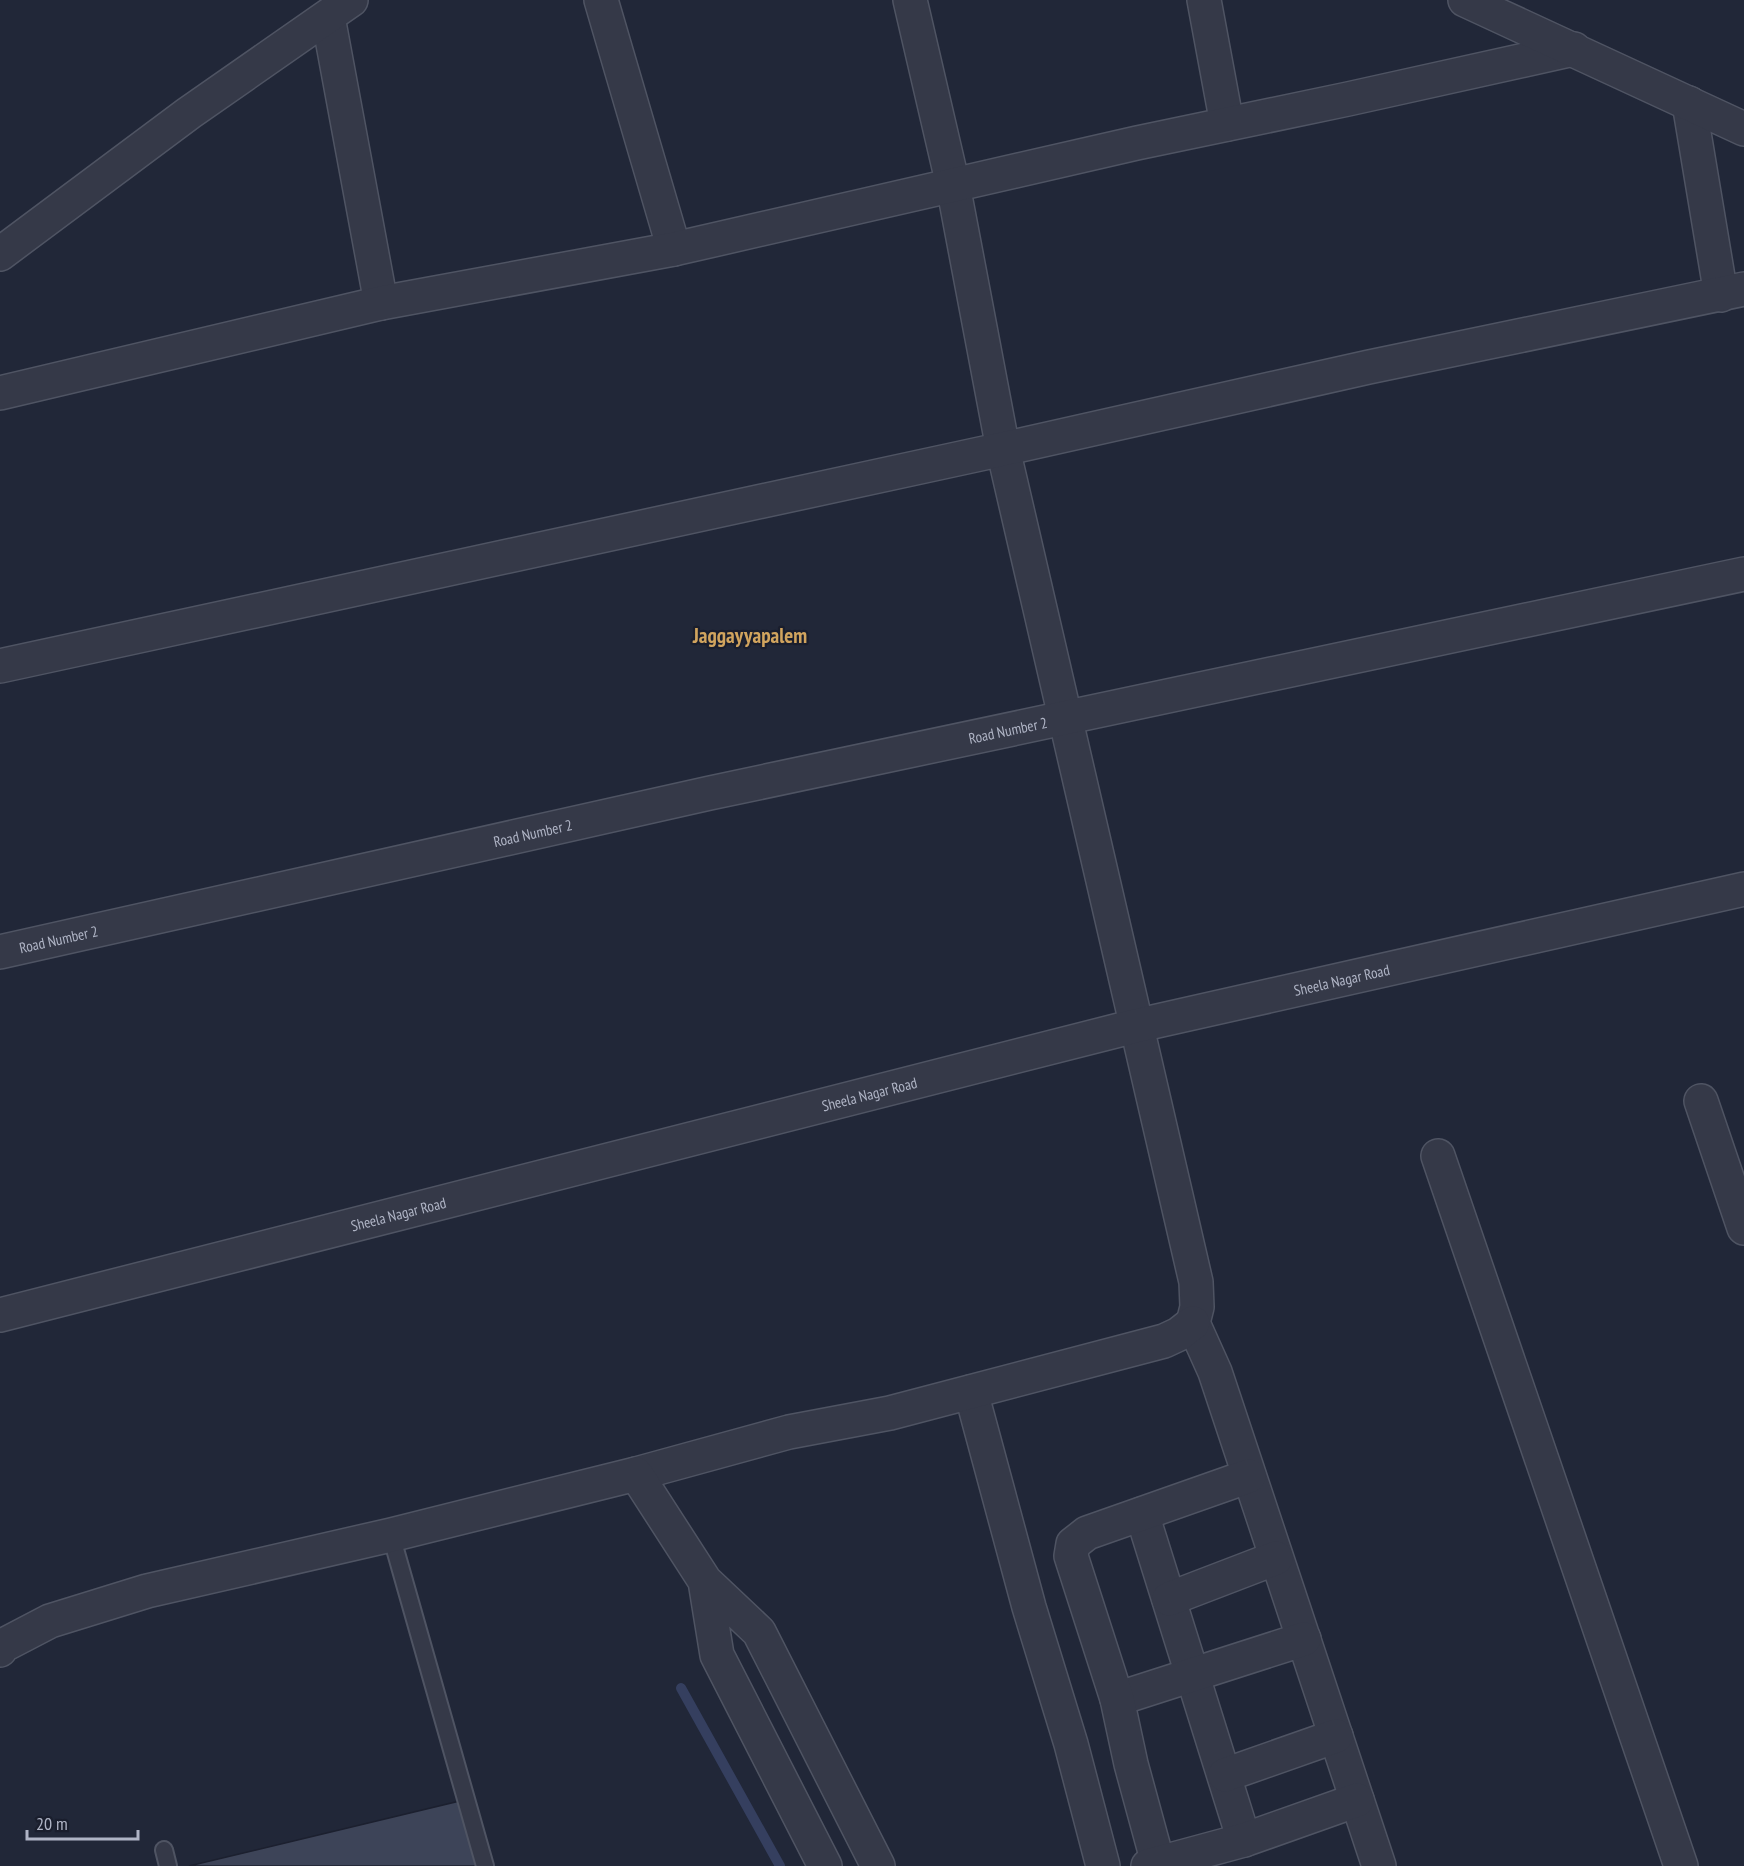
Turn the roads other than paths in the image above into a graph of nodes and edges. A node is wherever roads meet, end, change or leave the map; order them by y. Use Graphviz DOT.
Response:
graph roads {
  1 [pos="601,0"];
  2 [pos="910,0"];
  3 [pos="1204,0"];
  4 [pos="1465,0"];
  5 [pos="339,8"];
  6 [pos="1574,49"];
  7 [pos="1689,103"];
  8 [pos="1227,124"];
  9 [pos="1744,129"];
  10 [pos="953,185"];
  11 [pos="674,249"];
  12 [pos="0,254"];
  13 [pos="1733,292"];
  14 [pos="381,303"];
  15 [pos="0,393"];
  16 [pos="1003,449"];
  17 [pos="1744,574"];
  18 [pos="0,666"];
  19 [pos="1065,717"];
  20 [pos="1744,889"];
  21 [pos="0,952"];
  22 [pos="1135,1026"];
  23 [pos="1701,1101"];
  24 [pos="1438,1156"];
  25 [pos="1744,1228"];
  26 [pos="0,1315"];
  27 [pos="1193,1323"];
  28 [pos="971,1392"];
  29 [pos="636,1474"];
  30 [pos="1250,1476"];
  31 [pos="1142,1514"];
  32 [pos="391,1536"];
  33 [pos="1276,1558"];
  34 [pos="705,1581"];
  35 [pos="1170,1599"];
  36 [pos="1304,1639"];
  37 [pos="1,1644"];
  38 [pos="1193,1675"];
  39 [pos="1117,1699"];
  40 [pos="1336,1736"];
  41 [pos="1225,1775"];
  42 [pos="1357,1800"];
  43 [pos="1244,1840"];
  44 [pos="1153,1865"];
  45 [pos="485,1866"];
  46 [pos="825,1866"];
  47 [pos="878,1866"];
  48 [pos="1103,1866"];
  49 [pos="1379,1866"];
  50 [pos="1681,1866"];
  1 -- 11 [label="street"];
  2 -- 10 [label="street"];
  3 -- 8 [label="street"];
  4 -- 6 [label="street"];
  5 -- 12 [label="street"];
  5 -- 14 [label="street"];
  6 -- 7 [label="street"];
  6 -- 8 [label="street"];
  7 -- 9 [label="street"];
  7 -- 13 [label="street"];
  8 -- 10 [label="street"];
  10 -- 11 [label="street"];
  10 -- 16 [label="street"];
  11 -- 14 [label="street"];
  13 -- 16 [label="street"];
  14 -- 15 [label="street"];
  16 -- 18 [label="street"];
  16 -- 19 [label="street"];
  17 -- 19 [label="street, Road Number 2"];
  19 -- 21 [label="street, Road Number 2"];
  19 -- 22 [label="street"];
  20 -- 22 [label="street, Sheela Nagar Road"];
  22 -- 26 [label="street, Sheela Nagar Road"];
  22 -- 27 [label="street"];
  23 -- 25 [label="street"];
  24 -- 50 [label="street"];
  27 -- 28 [label="street"];
  27 -- 30 [label="street"];
  28 -- 29 [label="street"];
  28 -- 48 [label="street"];
  29 -- 32 [label="street"];
  29 -- 34 [label="street"];
  30 -- 31 [label="street"];
  30 -- 33 [label="street"];
  31 -- 35 [label="street"];
  31 -- 39 [label="street"];
  32 -- 37 [label="street"];
  32 -- 45 [label="lane"];
  33 -- 35 [label="street"];
  33 -- 36 [label="street"];
  34 -- 46 [label="street"];
  34 -- 47 [label="street"];
  35 -- 38 [label="street"];
  36 -- 38 [label="street"];
  36 -- 40 [label="street"];
  38 -- 39 [label="street"];
  38 -- 41 [label="street"];
  39 -- 44 [label="street"];
  40 -- 41 [label="street"];
  40 -- 42 [label="street"];
  41 -- 43 [label="street"];
  42 -- 43 [label="street"];
  42 -- 49 [label="street"];
  43 -- 44 [label="street"];
}
